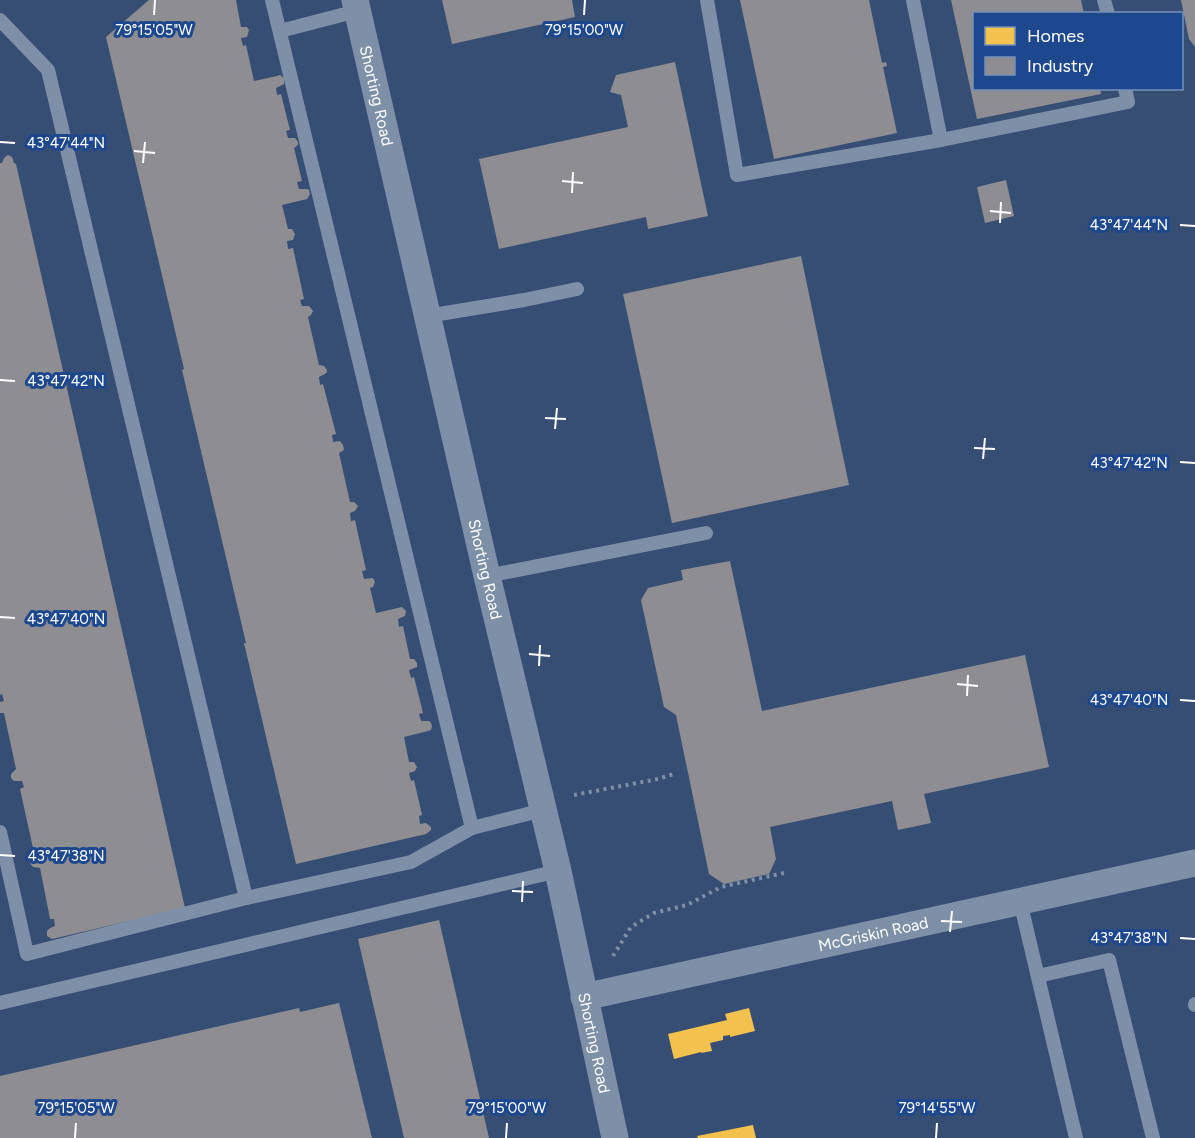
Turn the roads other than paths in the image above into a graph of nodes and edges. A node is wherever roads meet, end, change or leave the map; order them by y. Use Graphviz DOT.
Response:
graph roads {
  1 [pos="273,0"];
  2 [pos="707,0"];
  3 [pos="913,0"];
  4 [pos="356,6"];
  5 [pos="0,20"];
  6 [pos="280,31"];
  7 [pos="1125,90"];
  8 [pos="941,140"];
  9 [pos="577,289"];
  10 [pos="427,316"];
  11 [pos="706,533"];
  12 [pos="487,576"];
  13 [pos="543,810"];
  14 [pos="472,828"];
  15 [pos="0,832"];
  16 [pos="1195,863"];
  17 [pos="558,871"];
  18 [pos="246,898"];
  19 [pos="1020,901"];
  20 [pos="1038,976"];
  21 [pos="584,997"];
  22 [pos="0,1003"];
  23 [pos="615,1138"];
  24 [pos="1077,1138"];
  25 [pos="1153,1138"];
  1 -- 6 [label="lane"];
  2 -- 8 [label="lane"];
  3 -- 8 [label="lane"];
  4 -- 6 [label="lane"];
  4 -- 10 [label="street, Shorting Road"];
  5 -- 18 [label="lane"];
  6 -- 14 [label="lane"];
  7 -- 8 [label="lane"];
  9 -- 10 [label="lane"];
  10 -- 12 [label="street, Shorting Road"];
  11 -- 12 [label="lane"];
  12 -- 13 [label="street, Shorting Road"];
  13 -- 14 [label="lane"];
  13 -- 17 [label="street, Shorting Road"];
  14 -- 18 [label="lane"];
  15 -- 18 [label="lane"];
  16 -- 19 [label="street, McGriskin Road"];
  17 -- 21 [label="street, Shorting Road"];
  17 -- 22 [label="lane"];
  19 -- 20 [label="lane"];
  19 -- 21 [label="street, McGriskin Road"];
  20 -- 24 [label="lane"];
  20 -- 25 [label="lane"];
  21 -- 23 [label="street, Shorting Road"];
}
